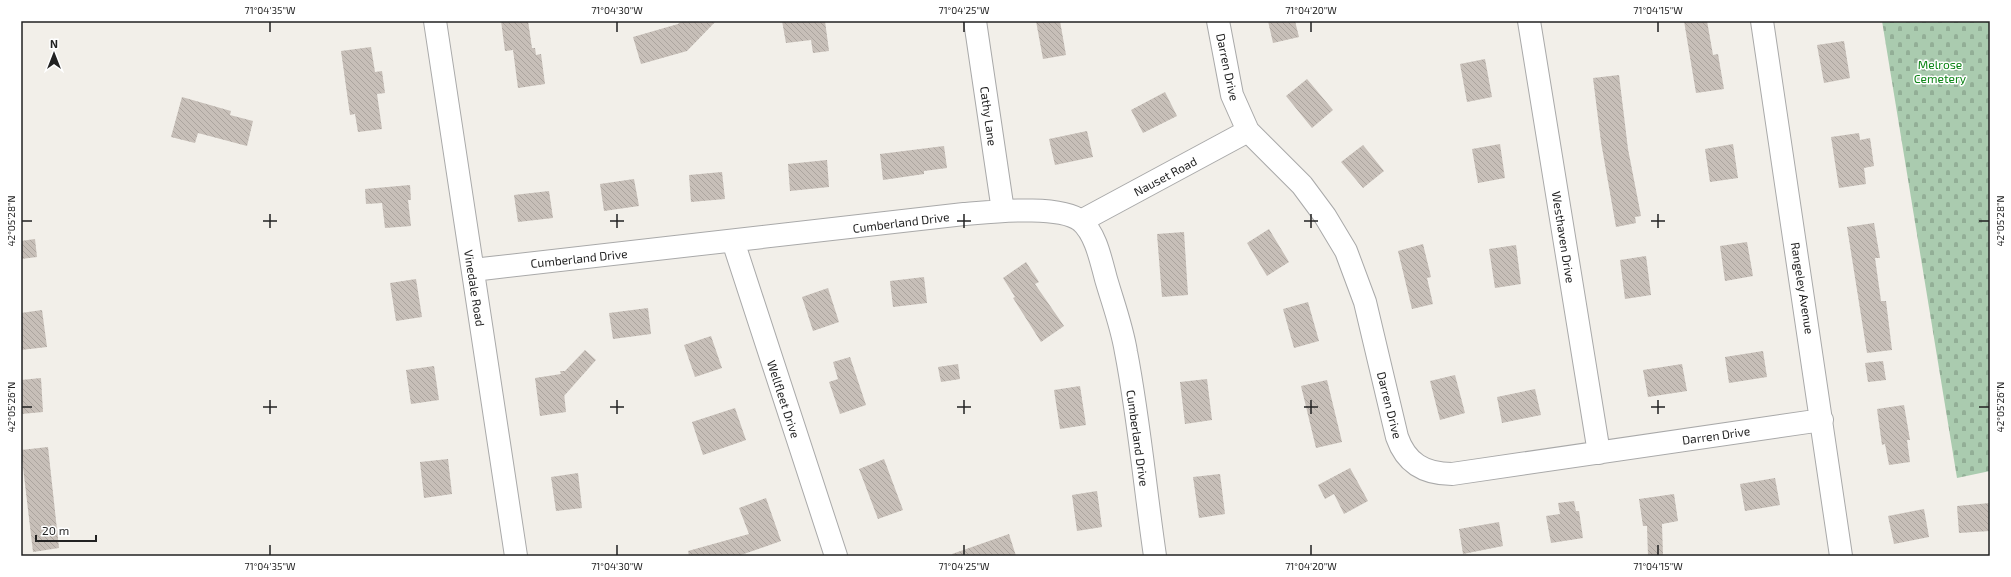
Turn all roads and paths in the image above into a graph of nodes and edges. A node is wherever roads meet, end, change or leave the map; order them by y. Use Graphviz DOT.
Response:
graph roads {
  1 [pos="435,21"];
  2 [pos="975,21"];
  3 [pos="1218,21"];
  4 [pos="1529,21"];
  5 [pos="1762,21"];
  6 [pos="1248,131"];
  7 [pos="1003,211"];
  8 [pos="1081,221"];
  9 [pos="733,241"];
  10 [pos="472,270"];
  11 [pos="1822,420"];
  12 [pos="1598,453"];
  13 [pos="516,556"];
  14 [pos="836,556"];
  15 [pos="1154,556"];
  16 [pos="1841,556"];
  1 -- 10 [label="street, Vinedale Road"];
  2 -- 7 [label="street, Cathy Lane"];
  3 -- 6 [label="street, Darren Drive"];
  4 -- 12 [label="street, Westhaven Drive"];
  5 -- 11 [label="street, Rangeley Avenue"];
  6 -- 8 [label="street, Nauset Road"];
  6 -- 12 [label="street, Darren Drive"];
  7 -- 8 [label="street, Cumberland Drive"];
  7 -- 9 [label="street, Cumberland Drive"];
  8 -- 15 [label="street, Cumberland Drive"];
  9 -- 10 [label="street, Cumberland Drive"];
  9 -- 14 [label="street, Wellfleet Drive"];
  10 -- 13 [label="street, Vinedale Road"];
  11 -- 12 [label="street, Darren Drive"];
  11 -- 16 [label="street, Rangeley Avenue"];
}
